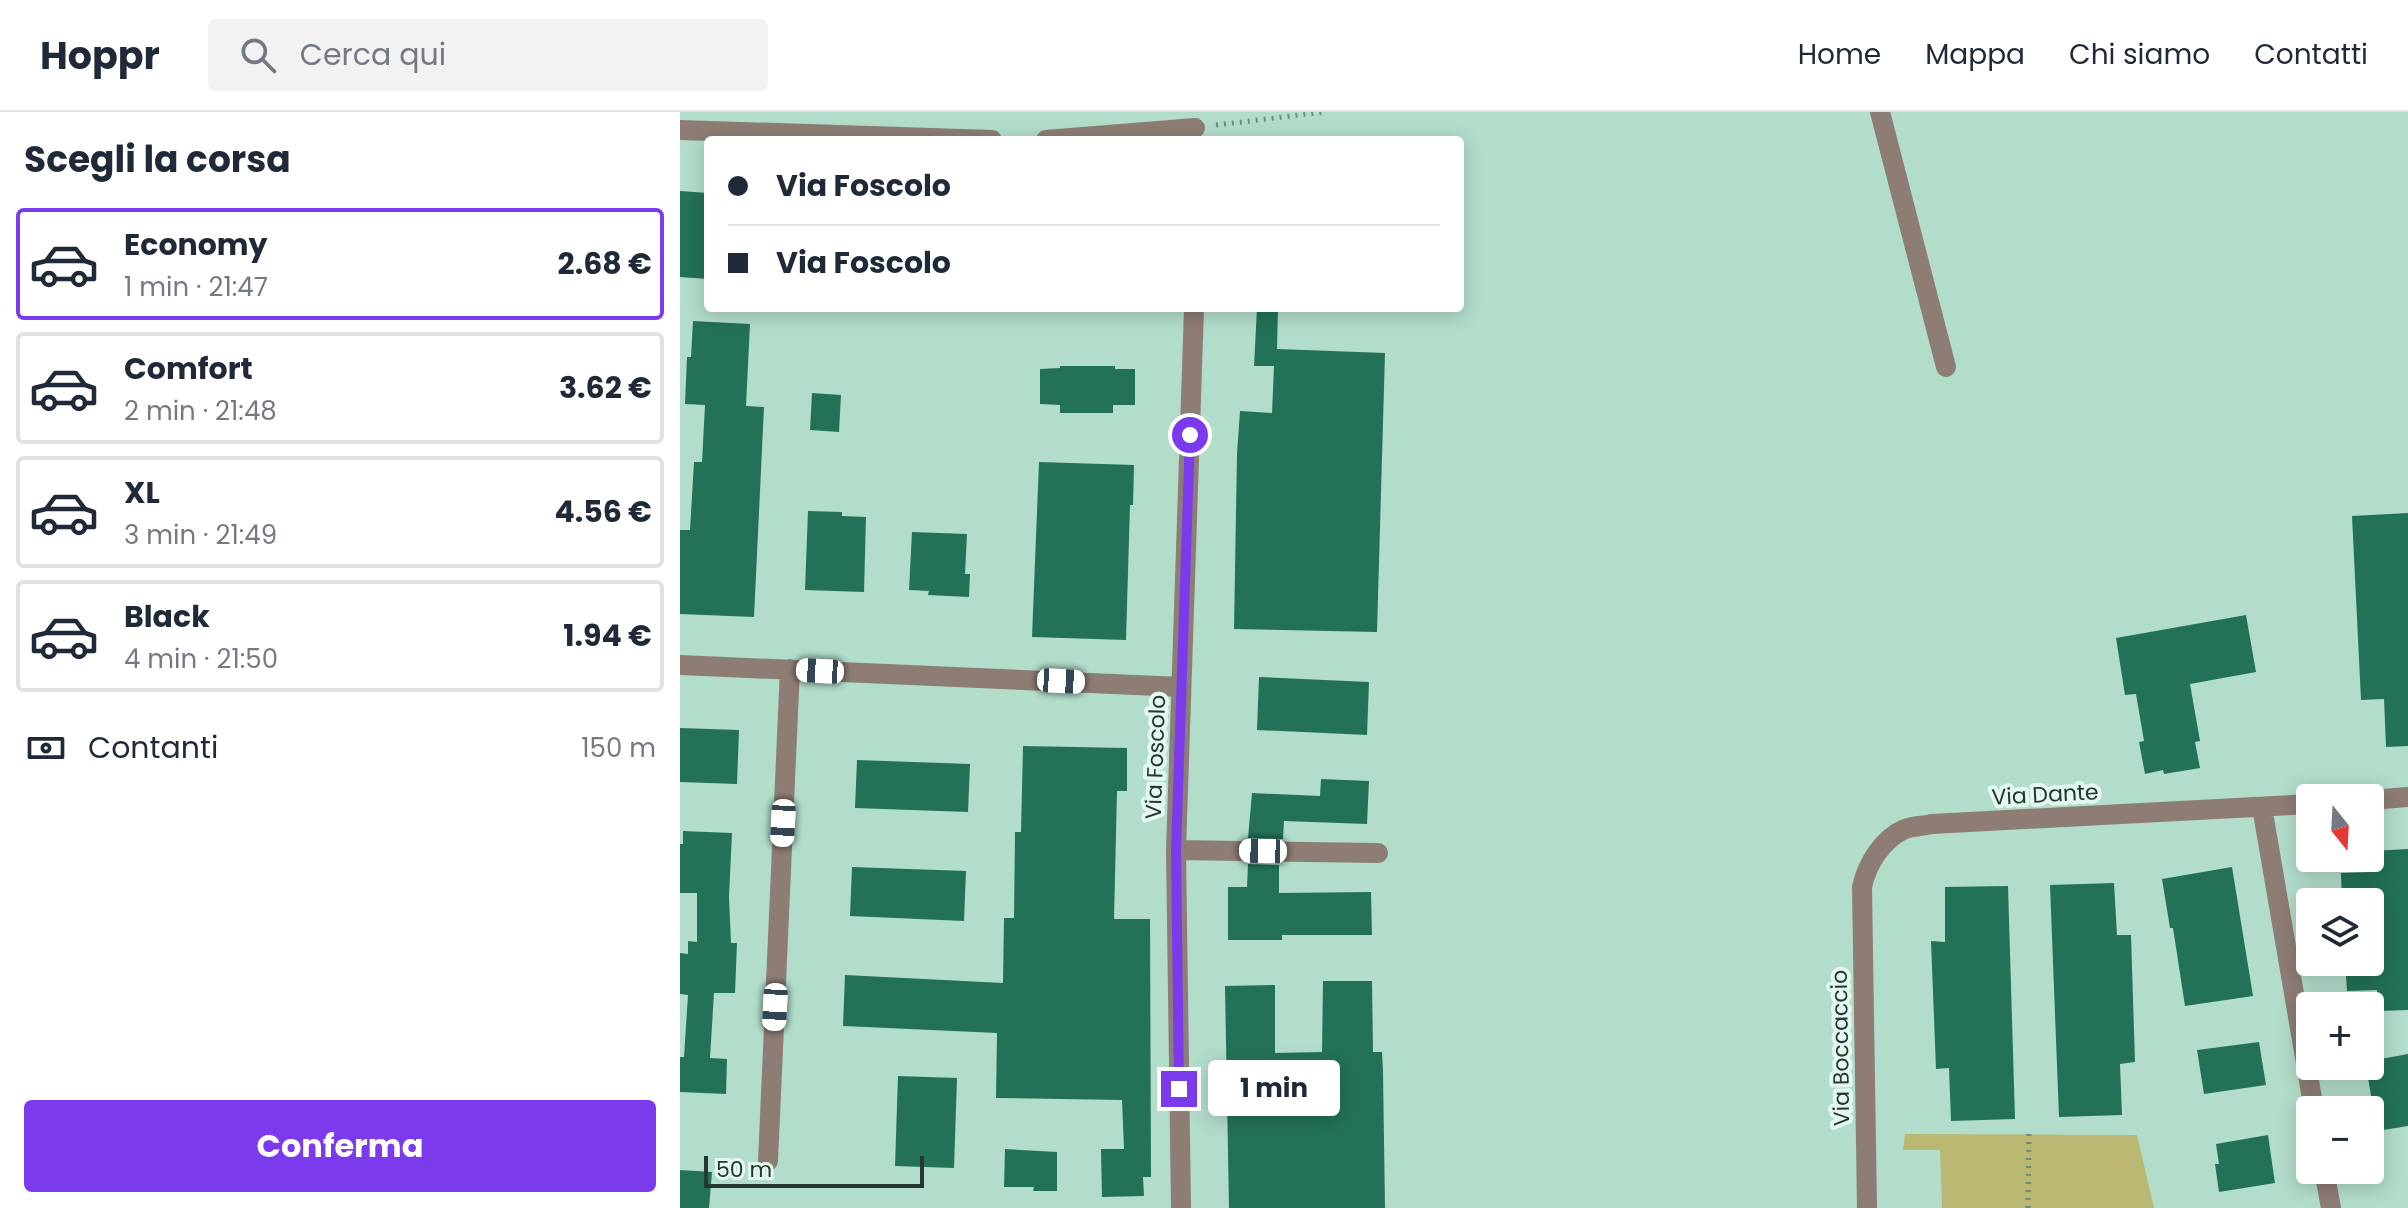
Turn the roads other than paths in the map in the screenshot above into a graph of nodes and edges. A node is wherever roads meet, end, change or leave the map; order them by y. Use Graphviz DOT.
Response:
graph roads {
  1 [pos="1880,112"];
  2 [pos="1195,127"];
  3 [pos="680,130"];
  4 [pos="867,136"];
  5 [pos="1092,136"];
  6 [pos="1194,312"];
  7 [pos="1946,367"];
  8 [pos="680,665"];
  9 [pos="790,669"];
  10 [pos="1181,687"];
  11 [pos="2408,797"];
  12 [pos="2384,799"];
  13 [pos="2296,805"];
  14 [pos="2262,807"];
  15 [pos="1176,850"];
  16 [pos="1378,853"];
  17 [pos="1862,887"];
  18 [pos="2312,1096"];
  19 [pos="768,1161"];
  20 [pos="2327,1184"];
  21 [pos="1181,1208"];
  22 [pos="1867,1208"];
  23 [pos="2331,1208"];
  1 -- 7 [label="street"];
  2 -- 5 [label="street"];
  3 -- 4 [label="street"];
  6 -- 10 [label="street, Via Foscolo"];
  8 -- 9 [label="street"];
  9 -- 10 [label="street"];
  9 -- 19 [label="street"];
  10 -- 15 [label="street, Via Foscolo"];
  11 -- 12 [label="street"];
  13 -- 14 [label="street, Via Dante"];
  14 -- 17 [label="street, Via Dante"];
  14 -- 18 [label="street"];
  15 -- 16 [label="street"];
  15 -- 21 [label="street, Via Foscolo"];
  17 -- 22 [label="street, Via Boccaccio"];
  20 -- 23 [label="street"];
}
